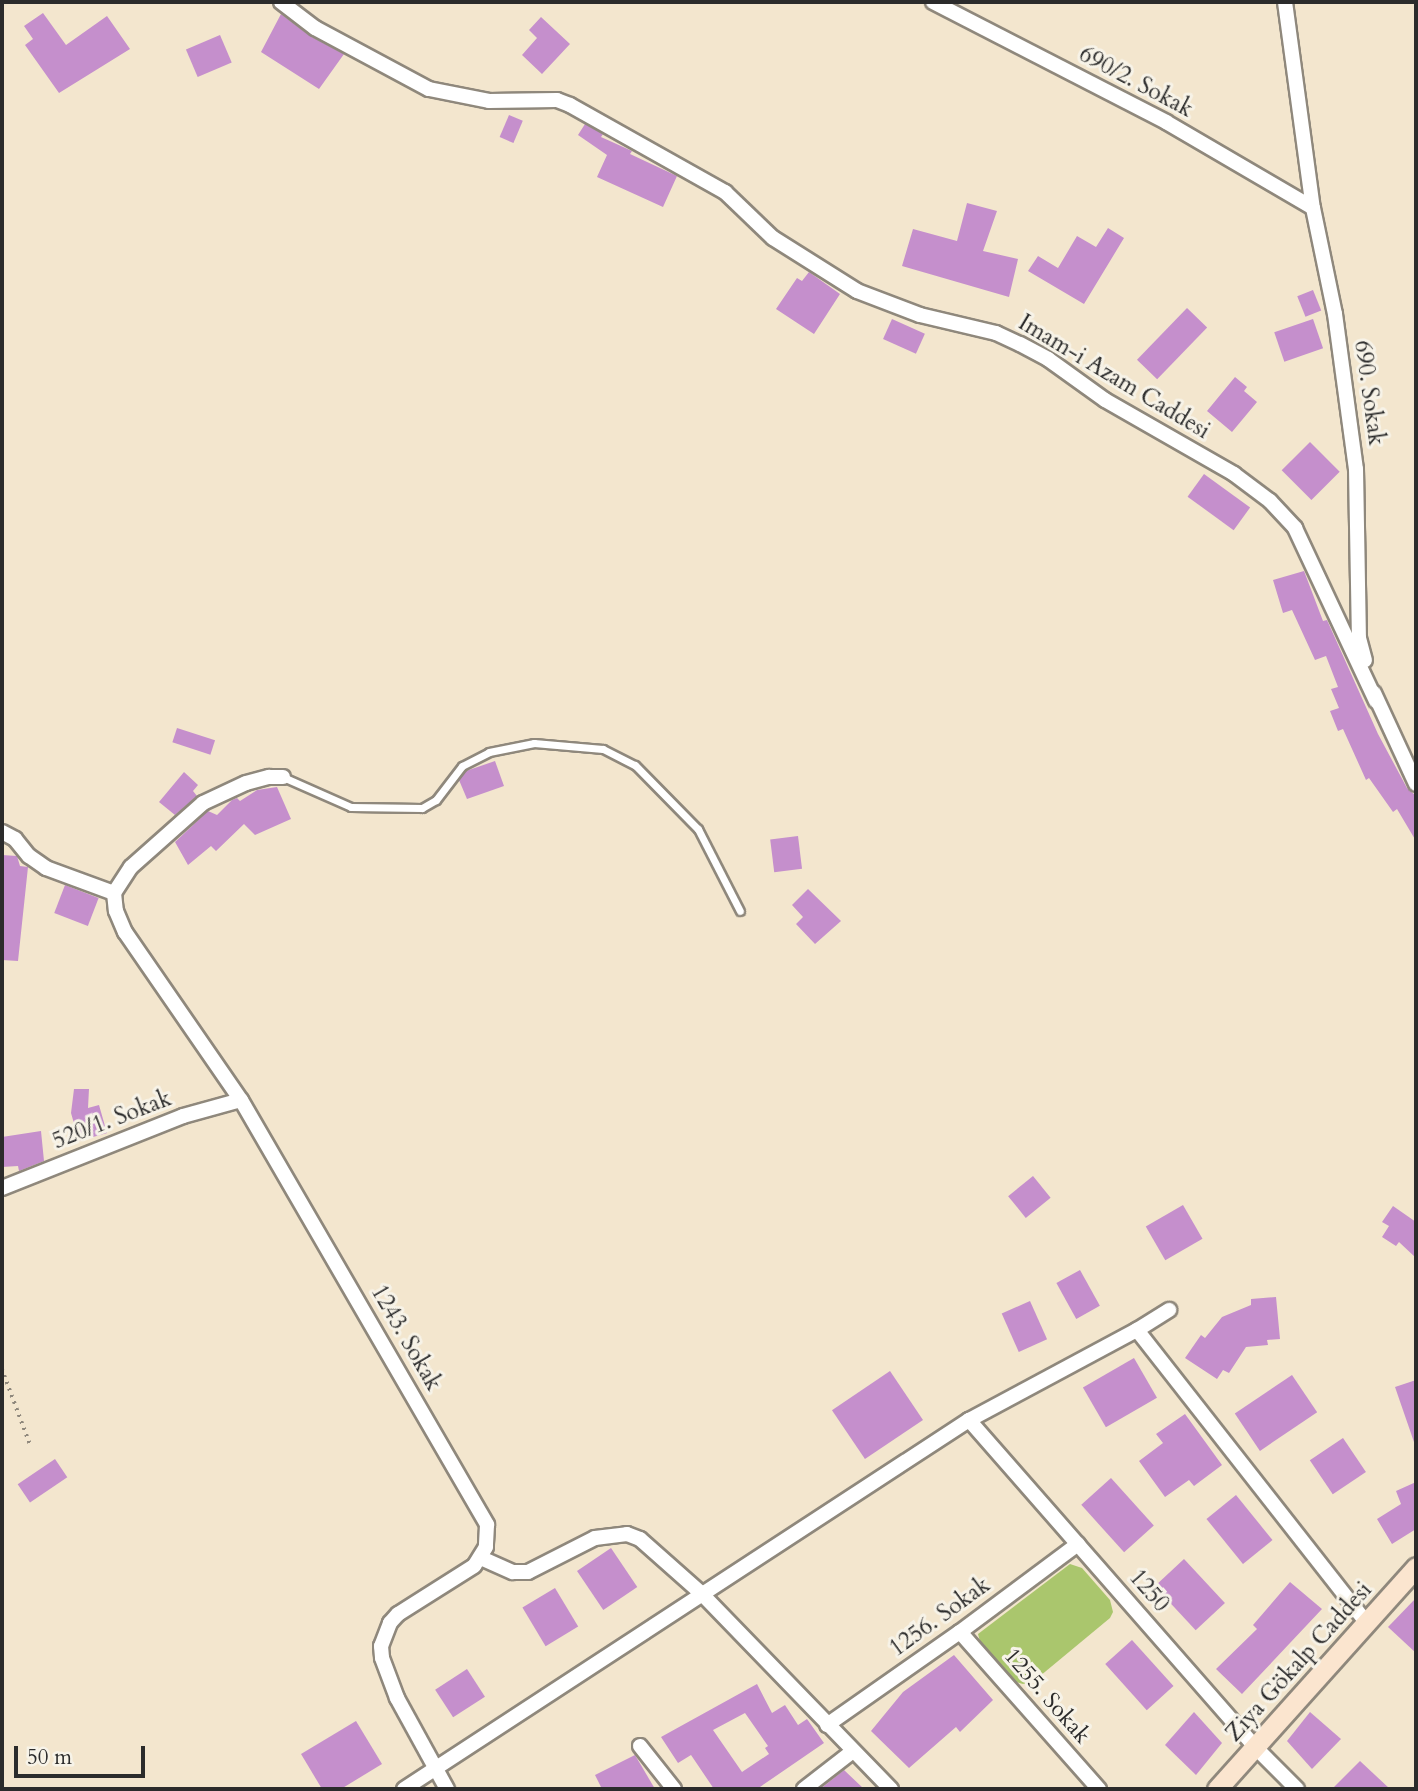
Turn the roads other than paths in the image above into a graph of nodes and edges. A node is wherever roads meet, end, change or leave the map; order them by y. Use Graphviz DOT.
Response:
graph roads {
  1 [pos="281,2"];
  2 [pos="933,2"];
  3 [pos="1285,2"];
  4 [pos="1313,208"];
  5 [pos="1376,701"];
  6 [pos="283,777"];
  7 [pos="1416,784"];
  8 [pos="2,832"];
  9 [pos="114,893"];
  10 [pos="740,911"];
  11 [pos="241,1100"];
  12 [pos="2,1188"];
  13 [pos="1169,1310"];
  14 [pos="1137,1330"];
  15 [pos="969,1420"];
  16 [pos="1078,1544"];
  17 [pos="481,1558"];
  18 [pos="1416,1567"];
  19 [pos="701,1593"];
  20 [pos="1366,1622"];
  21 [pos="960,1632"];
  22 [pos="827,1725"];
  23 [pos="640,1746"];
  24 [pos="1256,1748"];
  25 [pos="853,1751"];
  26 [pos="436,1768"];
  27 [pos="404,1789"];
  28 [pos="447,1789"];
  29 [pos="674,1789"];
  30 [pos="804,1789"];
  31 [pos="891,1789"];
  32 [pos="1099,1789"];
  33 [pos="1217,1789"];
  34 [pos="1297,1789"];
  1 -- 5 [label="street, Imam-i Azam Caddesi"];
  2 -- 4 [label="street, 690/2. Sokak"];
  3 -- 4 [label="street, 690. Sokak"];
  4 -- 5 [label="street, 690. Sokak"];
  5 -- 7 [label="street, 690. Sokak"];
  6 -- 9 [label="street"];
  6 -- 10 [label="lane"];
  8 -- 9 [label="street"];
  9 -- 11 [label="street, 1243. Sokak"];
  11 -- 12 [label="street, 520/1. Sokak"];
  11 -- 17 [label="street, 1243. Sokak"];
  13 -- 14 [label="street"];
  14 -- 15 [label="street"];
  14 -- 20 [label="street"];
  15 -- 16 [label="street, 1250"];
  15 -- 19 [label="street"];
  16 -- 21 [label="street, 1256. Sokak"];
  16 -- 24 [label="street, 1250"];
  17 -- 19 [label="street"];
  17 -- 26 [label="street"];
  18 -- 20 [label="street, Ziya Gökalp Caddesi"];
  19 -- 22 [label="street"];
  19 -- 26 [label="street"];
  20 -- 24 [label="street, Ziya Gökalp Caddesi"];
  21 -- 22 [label="street, 1256. Sokak"];
  21 -- 32 [label="street, 1255. Sokak"];
  22 -- 25 [label="street"];
  23 -- 29 [label="street"];
  24 -- 33 [label="street, Ziya Gökalp Caddesi"];
  24 -- 34 [label="street, 1250"];
  25 -- 30 [label="street"];
  25 -- 31 [label="street"];
  26 -- 27 [label="street"];
  26 -- 28 [label="street"];
}
